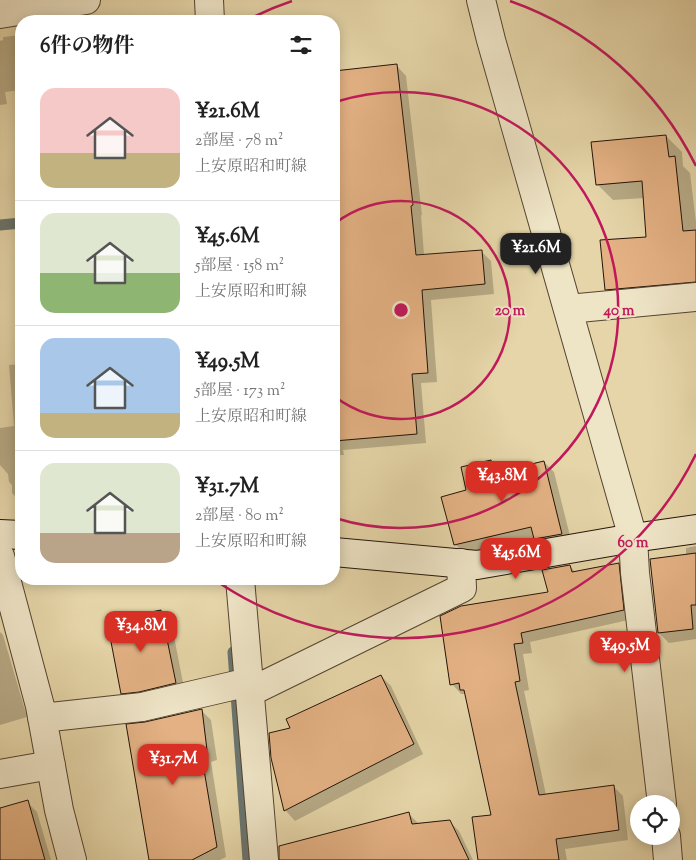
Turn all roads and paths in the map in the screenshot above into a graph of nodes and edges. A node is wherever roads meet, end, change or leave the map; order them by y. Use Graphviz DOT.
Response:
graph roads {
  1 [pos="86,0"];
  2 [pos="209,0"];
  3 [pos="481,0"];
  4 [pos="0,14"];
  5 [pos="210,15"];
  6 [pos="696,297"];
  7 [pos="568,310"];
  8 [pos="696,529"];
  9 [pos="0,534"];
  10 [pos="15,535"];
  11 [pos="633,538"];
  12 [pos="340,553"];
  13 [pos="0,556"];
  14 [pos="461,563"];
  15 [pos="240,585"];
  16 [pos="249,687"];
  17 [pos="42,718"];
  18 [pos="51,765"];
  19 [pos="0,774"];
  20 [pos="661,795"];
  21 [pos="667,845"];
  22 [pos="72,860"];
  23 [pos="264,860"];
  24 [pos="668,860"];
  1 -- 4 [label="street"];
  2 -- 5 [label="street"];
  3 -- 7 [label="street"];
  6 -- 7 [label="street"];
  7 -- 11 [label="street"];
  8 -- 11 [label="street"];
  9 -- 10 [label="street"];
  11 -- 14 [label="street"];
  11 -- 20 [label="street"];
  12 -- 14 [label="street"];
  13 -- 17 [label="street"];
  14 -- 16 [label="street"];
  15 -- 16 [label="street"];
  16 -- 17 [label="street"];
  16 -- 23 [label="street"];
  17 -- 18 [label="street"];
  18 -- 19 [label="street"];
  18 -- 22 [label="street"];
  21 -- 24 [label="street"];
}
